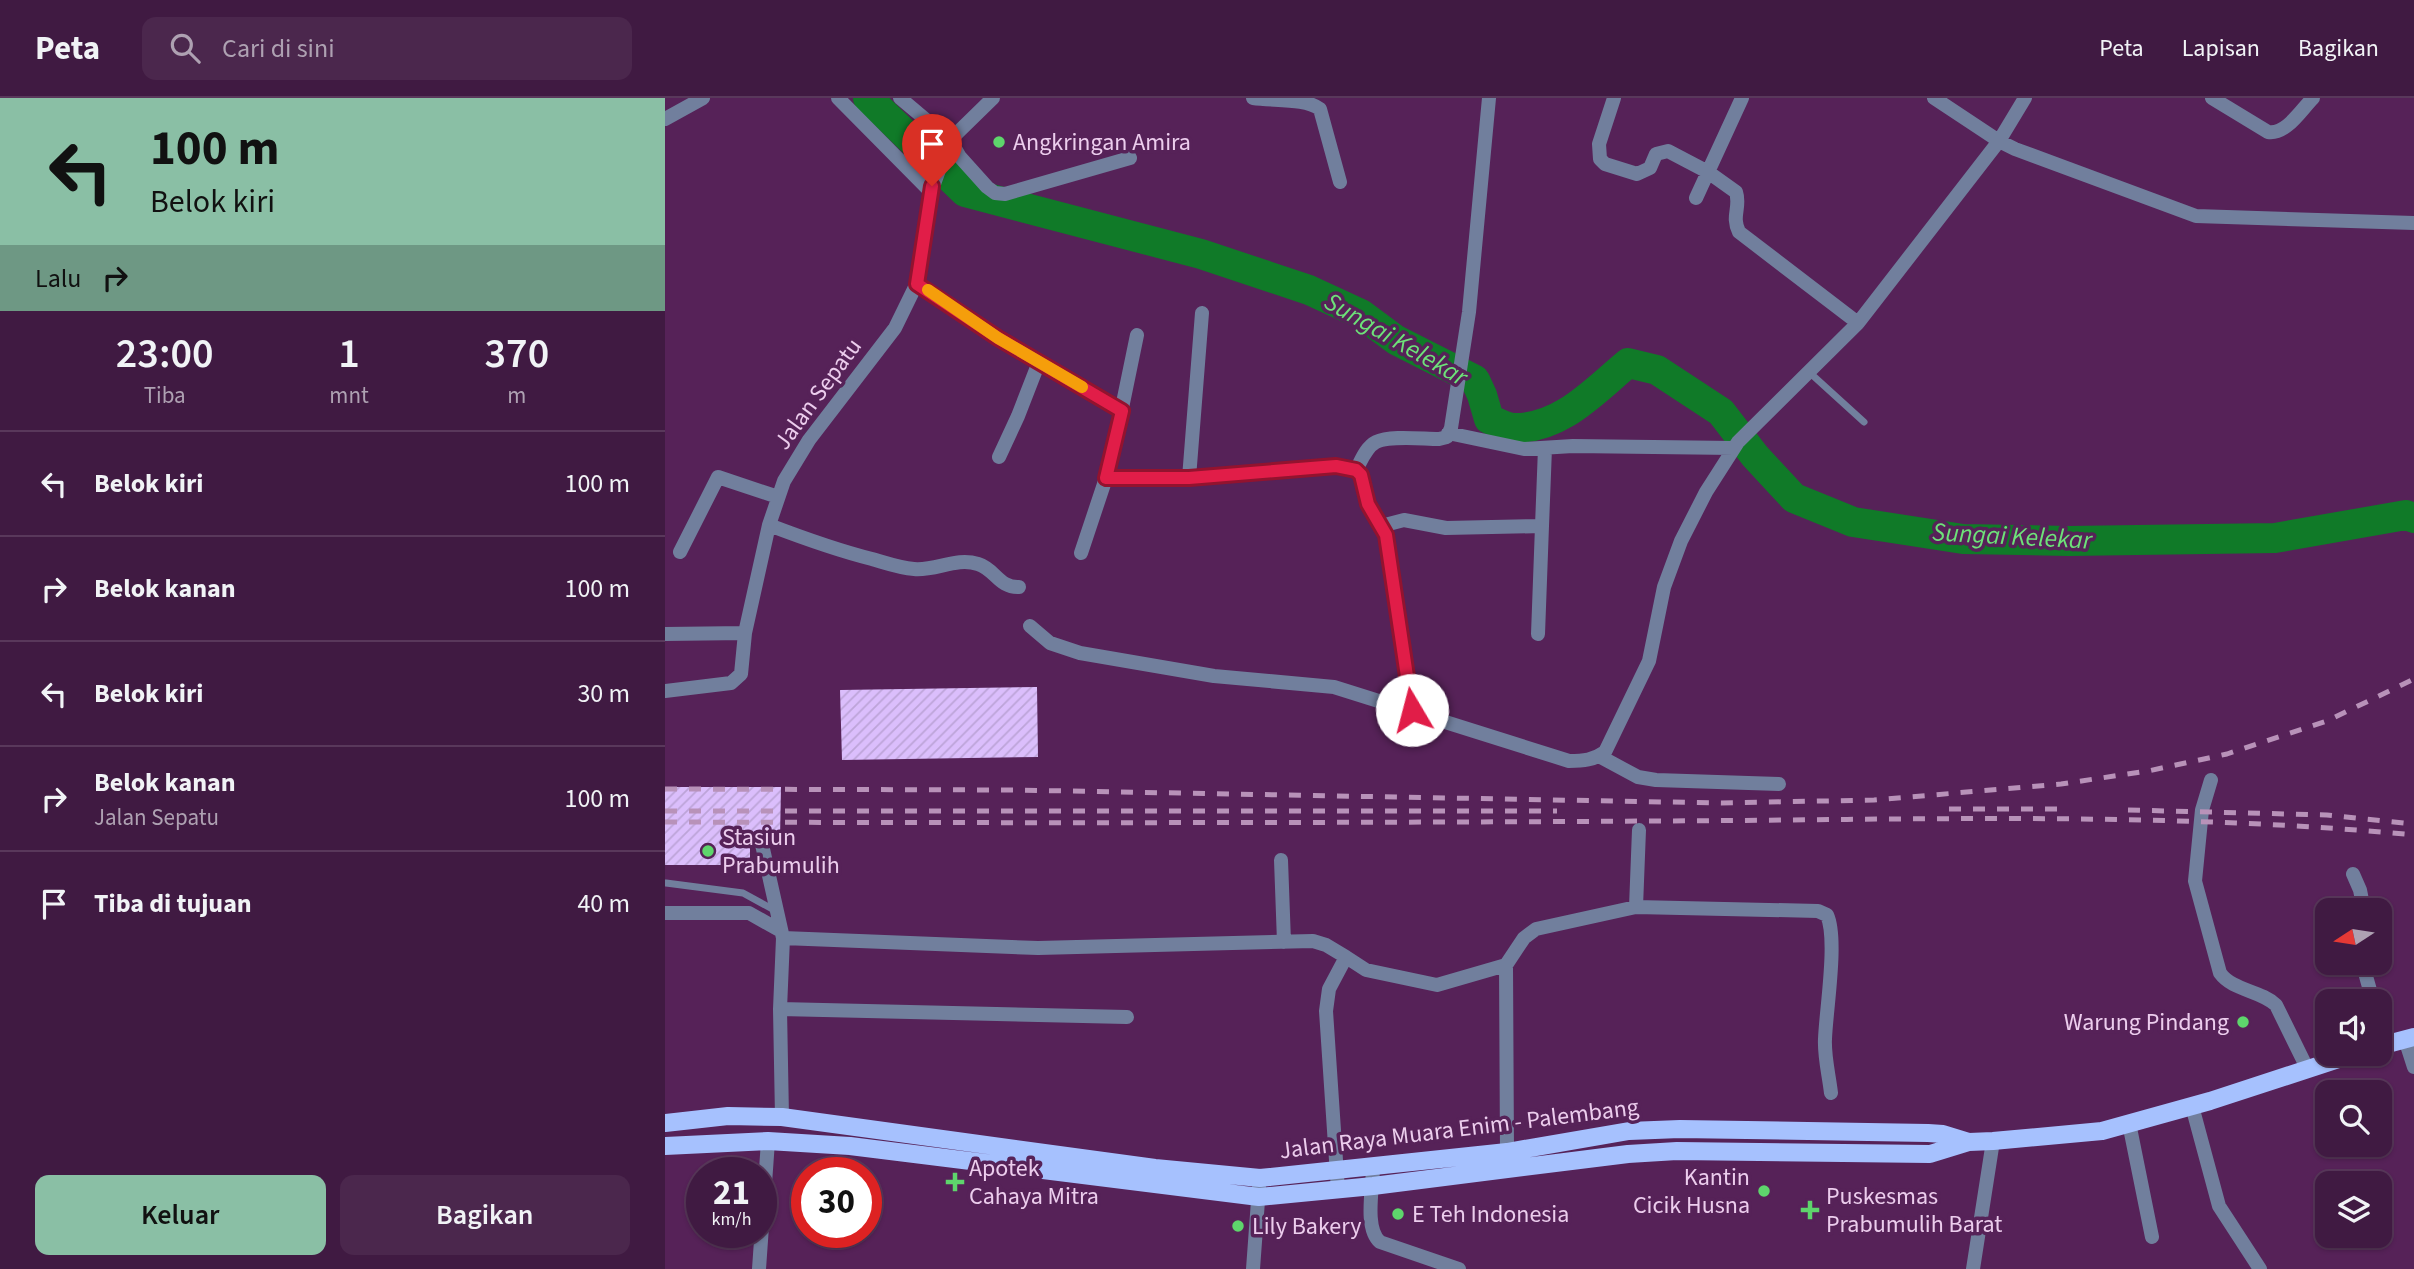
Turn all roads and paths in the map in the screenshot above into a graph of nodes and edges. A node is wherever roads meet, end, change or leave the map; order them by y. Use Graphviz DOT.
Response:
graph roads {
  1 [pos="703,98"];
  2 [pos="838,98"];
  3 [pos="900,98"];
  4 [pos="993,98"];
  5 [pos="1253,98"];
  6 [pos="1489,98"];
  7 [pos="1614,98"];
  8 [pos="1742,98"];
  9 [pos="1934,98"];
  10 [pos="2025,98"];
  11 [pos="2212,98"];
  12 [pos="2313,98"];
  13 [pos="665,119"];
  14 [pos="1999,141"];
  15 [pos="949,142"];
  16 [pos="1130,158"];
  17 [pos="1708,172"];
  18 [pos="1340,182"];
  19 [pos="932,189"];
  20 [pos="1696,198"];
  21 [pos="2414,223"];
  22 [pos="917,284"];
  23 [pos="1202,313"];
  24 [pos="1858,323"];
  25 [pos="1137,335"];
  26 [pos="1039,362"];
  27 [pos="1808,371"];
  28 [pos="1122,411"];
  29 [pos="1864,422"];
  30 [pos="1448,433"];
  31 [pos="1736,445"];
  32 [pos="1545,448"];
  33 [pos="999,457"];
  34 [pos="1356,470"];
  35 [pos="1106,478"];
  36 [pos="1189,478"];
  37 [pos="778,497"];
  38 [pos="769,525"];
  39 [pos="1381,526"];
  40 [pos="1542,526"];
  41 [pos="680,552"];
  42 [pos="1080,553"];
  43 [pos="1019,587"];
  44 [pos="1030,626"];
  45 [pos="745,633"];
  46 [pos="665,634"];
  47 [pos="1538,634"];
  48 [pos="665,691"];
  49 [pos="1412,710"];
  50 [pos="1599,756"];
  51 [pos="2211,780"];
  52 [pos="1779,784"];
  53 [pos="1639,830"];
  54 [pos="761,840"];
  55 [pos="1281,860"];
  56 [pos="2353,874"];
  57 [pos="666,883"];
  58 [pos="2362,898"];
  59 [pos="1636,907"];
  60 [pos="777,911"];
  61 [pos="665,913"];
  62 [pos="782,935"];
  63 [pos="1284,942"];
  64 [pos="1346,957"];
  65 [pos="1506,965"];
  66 [pos="780,1009"];
  67 [pos="1127,1017"];
  68 [pos="2397,1041"];
  69 [pos="2315,1066"];
  70 [pos="2414,1067"];
  71 [pos="2307,1068"];
  72 [pos="1831,1093"];
  73 [pos="2192,1106"];
  74 [pos="782,1117"];
  75 [pos="665,1124"];
  76 [pos="2129,1124"];
  77 [pos="768,1141"];
  78 [pos="1993,1141"];
  79 [pos="1969,1142"];
  80 [pos="665,1146"];
  81 [pos="1507,1152"];
  82 [pos="1373,1167"];
  83 [pos="1513,1170"];
  84 [pos="1337,1171"];
  85 [pos="1260,1178"];
  86 [pos="1373,1186"];
  87 [pos="1338,1190"];
  88 [pos="1259,1197"];
  89 [pos="2152,1237"];
  90 [pos="759,1269"];
  91 [pos="1254,1269"];
  92 [pos="1459,1269"];
  93 [pos="1973,1269"];
  94 [pos="2260,1269"];
  1 -- 13 [label="street"];
  2 -- 19 [label="street"];
  3 -- 15 [label="street"];
  4 -- 15 [label="street"];
  5 -- 18 [label="street"];
  6 -- 30 [label="street"];
  7 -- 17 [label="street"];
  8 -- 17 [label="street"];
  9 -- 14 [label="street"];
  10 -- 14 [label="street"];
  11 -- 12 [label="street"];
  14 -- 21 [label="street"];
  14 -- 24 [label="street"];
  15 -- 16 [label="street"];
  15 -- 19 [label="street, Jalan Sepatu"];
  17 -- 20 [label="street"];
  17 -- 24 [label="street"];
  19 -- 22 [label="street, Jalan Sepatu"];
  22 -- 26 [label="street"];
  22 -- 37 [label="street, Jalan Sepatu"];
  23 -- 36 [label="street"];
  24 -- 27 [label="street"];
  25 -- 28 [label="street"];
  26 -- 28 [label="street"];
  26 -- 33 [label="street"];
  27 -- 29 [label="lane"];
  27 -- 31 [label="street"];
  28 -- 35 [label="street"];
  30 -- 32 [label="street"];
  30 -- 34 [label="street"];
  31 -- 32 [label="street"];
  31 -- 50 [label="street"];
  32 -- 40 [label="street"];
  34 -- 36 [label="street"];
  34 -- 39 [label="street"];
  35 -- 36 [label="street"];
  35 -- 42 [label="street"];
  37 -- 38 [label="street, Jalan Sepatu"];
  37 -- 41 [label="street"];
  38 -- 43 [label="street"];
  38 -- 45 [label="street, Jalan Sepatu"];
  39 -- 40 [label="street"];
  39 -- 49 [label="street"];
  40 -- 47 [label="street"];
  44 -- 49 [label="street"];
  45 -- 46 [label="street"];
  45 -- 48 [label="street, Jalan Sepatu"];
  49 -- 50 [label="street"];
  50 -- 52 [label="street"];
  51 -- 71 [label="street"];
  53 -- 59 [label="street"];
  54 -- 60 [label="street"];
  55 -- 63 [label="street"];
  56 -- 58 [label="street"];
  57 -- 60 [label="lane"];
  59 -- 65 [label="street"];
  59 -- 72 [label="street"];
  60 -- 62 [label="street"];
  61 -- 62 [label="street"];
  62 -- 63 [label="street"];
  62 -- 66 [label="street"];
  63 -- 64 [label="street"];
  64 -- 65 [label="street"];
  64 -- 84 [label="street"];
  65 -- 81 [label="street"];
  66 -- 67 [label="street"];
  66 -- 74 [label="street"];
  68 -- 70 [label="street"];
  69 -- 71 [label="main road, Jalan Raya Muara Enim - Palembang"];
  71 -- 73 [label="main road, Jalan Raya Muara Enim - Palembang"];
  73 -- 76 [label="main road, Jalan Raya Muara Enim - Palembang"];
  73 -- 94 [label="street"];
  74 -- 75 [label="main road, Jalan Raya Muara Enim - Palembang"];
  74 -- 85 [label="main road, Jalan Raya Muara Enim - Palembang"];
  76 -- 78 [label="main road, Jalan Raya Muara Enim - Palembang"];
  76 -- 89 [label="street"];
  77 -- 80 [label="main road, Jalan Raya Muara Enim - Palembang"];
  77 -- 88 [label="main road, Jalan Raya Muara Enim - Palembang"];
  77 -- 90 [label="street"];
  78 -- 79 [label="main road, Jalan Raya Muara Enim - Palembang"];
  78 -- 93 [label="street"];
  79 -- 81 [label="main road, Jalan Raya Muara Enim - Palembang"];
  79 -- 83 [label="main road, Jalan Raya Muara Enim - Palembang"];
  81 -- 82 [label="main road, Jalan Raya Muara Enim - Palembang"];
  81 -- 83 [label="street"];
  82 -- 84 [label="main road, Jalan Raya Muara Enim - Palembang"];
  82 -- 86 [label="street"];
  83 -- 86 [label="main road, Jalan Raya Muara Enim - Palembang"];
  84 -- 85 [label="main road, Jalan Raya Muara Enim - Palembang"];
  84 -- 87 [label="street"];
  85 -- 88 [label="street"];
  86 -- 87 [label="main road, Jalan Raya Muara Enim - Palembang"];
  86 -- 92 [label="street"];
  87 -- 88 [label="main road, Jalan Raya Muara Enim - Palembang"];
  88 -- 91 [label="street"];
}
